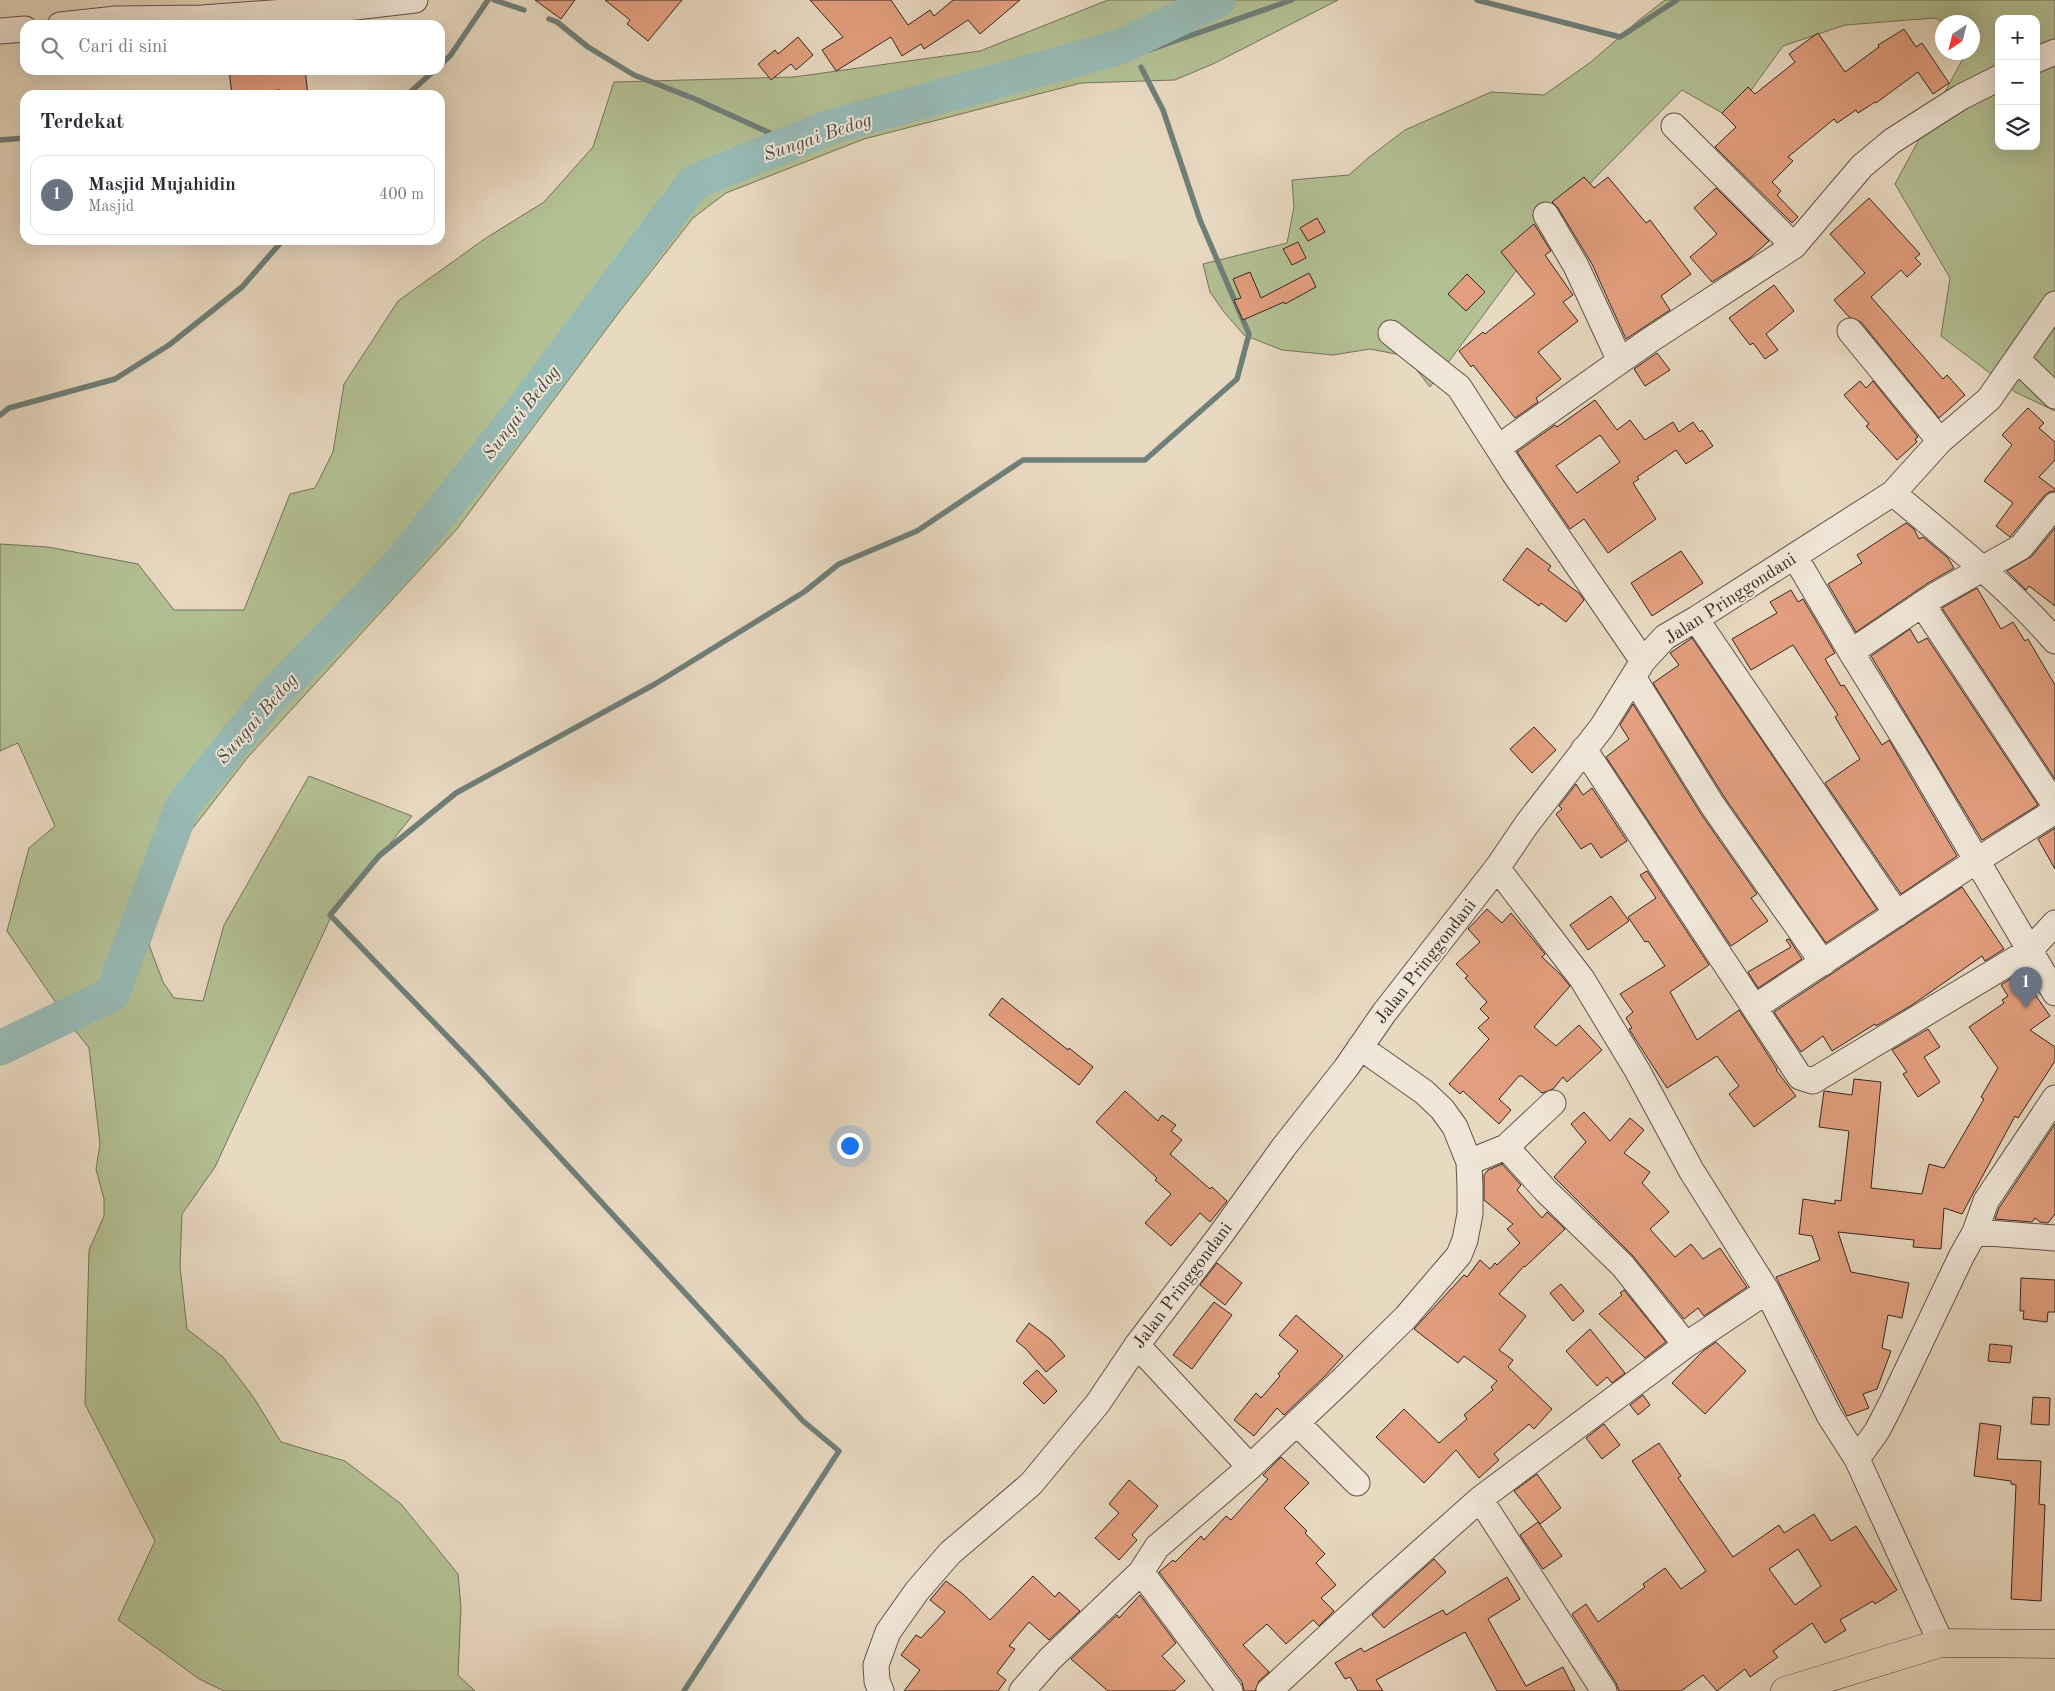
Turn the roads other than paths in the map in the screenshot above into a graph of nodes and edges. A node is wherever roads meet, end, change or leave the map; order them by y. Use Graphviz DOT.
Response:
graph roads {
  1 [pos="415,0"];
  2 [pos="107,20"];
  3 [pos="20,29"];
  4 [pos="0,31"];
  5 [pos="2055,52"];
  6 [pos="2040,58"];
  7 [pos="1995,80"];
  8 [pos="1674,126"];
  9 [pos="1546,215"];
  10 [pos="1794,246"];
  11 [pos="2055,304"];
  12 [pos="1850,331"];
  13 [pos="1391,333"];
  14 [pos="2017,358"];
  15 [pos="1620,361"];
  16 [pos="2055,396"];
  17 [pos="1940,441"];
  18 [pos="1499,447"];
  19 [pos="1893,493"];
  20 [pos="2055,505"];
  21 [pos="1795,557"];
  22 [pos="1982,570"];
  23 [pos="1922,604"];
  24 [pos="1696,619"];
  25 [pos="2055,641"];
  26 [pos="1851,652"];
  27 [pos="1638,669"];
  28 [pos="1584,749"];
  29 [pos="2055,804"];
  30 [pos="2055,811"];
  31 [pos="1976,861"];
  32 [pos="1497,868"];
  33 [pos="1897,914"];
  34 [pos="2055,923"];
  35 [pos="2029,951"];
  36 [pos="1823,963"];
  37 [pos="2055,993"];
  38 [pos="1755,1007"];
  39 [pos="1360,1047"];
  40 [pos="2055,1098"];
  41 [pos="1553,1103"];
  42 [pos="1506,1147"];
  43 [pos="1469,1162"];
  44 [pos="1975,1232"];
  45 [pos="2055,1238"];
  46 [pos="1767,1292"];
  47 [pos="1137,1345"];
  48 [pos="1686,1345"];
  49 [pos="1297,1423"];
  50 [pos="1858,1459"];
  51 [pos="1250,1467"];
  52 [pos="1357,1483"];
  53 [pos="1480,1499"];
  54 [pos="1141,1572"];
  55 [pos="1941,1643"];
  56 [pos="2055,1644"];
  57 [pos="881,1691"];
  58 [pos="1022,1691"];
  59 [pos="1230,1691"];
  60 [pos="1269,1691"];
  61 [pos="1604,1691"];
  62 [pos="1785,1691"];
  1 -- 2 [label="street"];
  3 -- 4 [label="street"];
  5 -- 6 [label="street"];
  7 -- 10 [label="street"];
  8 -- 10 [label="street"];
  9 -- 15 [label="street"];
  10 -- 15 [label="street"];
  11 -- 14 [label="street, Jalan Pringgondani"];
  12 -- 17 [label="street"];
  13 -- 18 [label="street"];
  14 -- 16 [label="street"];
  14 -- 17 [label="street, Jalan Pringgondani"];
  15 -- 18 [label="street"];
  17 -- 19 [label="street, Jalan Pringgondani"];
  18 -- 27 [label="street"];
  19 -- 21 [label="street, Jalan Pringgondani"];
  19 -- 22 [label="street"];
  20 -- 22 [label="street"];
  21 -- 24 [label="street, Jalan Pringgondani"];
  21 -- 26 [label="street"];
  22 -- 23 [label="street"];
  22 -- 25 [label="street"];
  23 -- 26 [label="street"];
  23 -- 29 [label="street"];
  24 -- 27 [label="street, Jalan Pringgondani"];
  24 -- 33 [label="street"];
  26 -- 31 [label="street"];
  27 -- 28 [label="street, Jalan Pringgondani"];
  27 -- 36 [label="street"];
  28 -- 32 [label="street, Jalan Pringgondani"];
  28 -- 38 [label="street"];
  30 -- 31 [label="street"];
  31 -- 33 [label="street"];
  31 -- 35 [label="street"];
  32 -- 39 [label="street, Jalan Pringgondani"];
  32 -- 46 [label="street"];
  33 -- 36 [label="street"];
  34 -- 35 [label="street"];
  35 -- 37 [label="street"];
  35 -- 38 [label="street"];
  36 -- 38 [label="street"];
  39 -- 43 [label="street"];
  39 -- 47 [label="street, Jalan Pringgondani"];
  40 -- 44 [label="street"];
  41 -- 42 [label="street"];
  42 -- 43 [label="street"];
  42 -- 48 [label="street"];
  43 -- 49 [label="street"];
  44 -- 45 [label="street"];
  44 -- 50 [label="street"];
  46 -- 48 [label="street"];
  46 -- 50 [label="street"];
  47 -- 51 [label="street"];
  47 -- 57 [label="street, Jalan Pringgondani"];
  48 -- 53 [label="street"];
  49 -- 51 [label="street"];
  49 -- 52 [label="street"];
  50 -- 55 [label="street"];
  51 -- 54 [label="street"];
  53 -- 60 [label="street"];
  53 -- 61 [label="street"];
  54 -- 58 [label="street"];
  54 -- 59 [label="street"];
  55 -- 56 [label="main road"];
  55 -- 62 [label="main road"];
}
